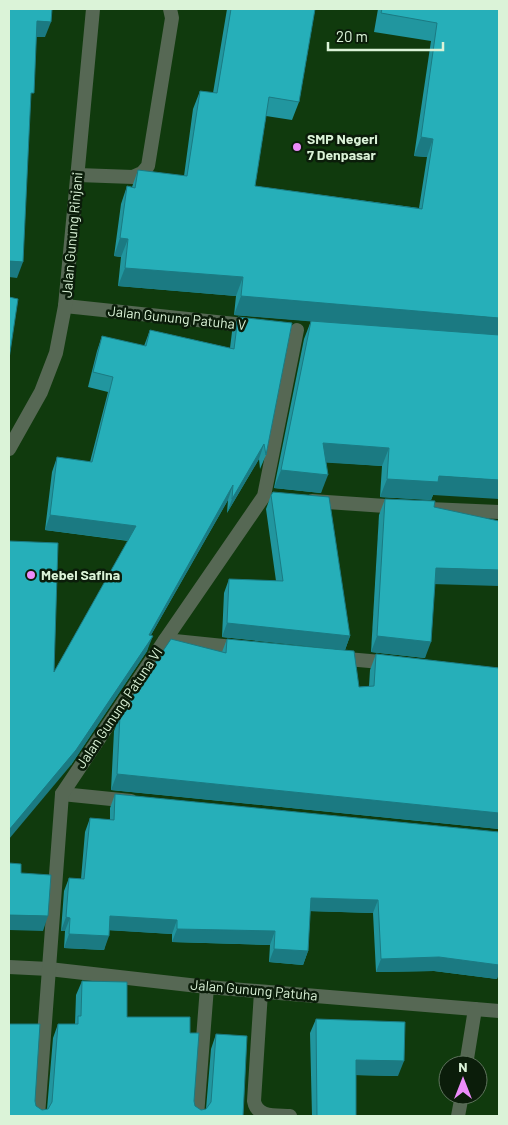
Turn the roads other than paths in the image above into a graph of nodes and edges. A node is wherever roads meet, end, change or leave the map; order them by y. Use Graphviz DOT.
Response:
graph roads {
  1 [pos="93,9"];
  2 [pos="170,9"];
  3 [pos="78,175"];
  4 [pos="65,306"];
  5 [pos="268,327"];
  6 [pos="297,330"];
  7 [pos="9,449"];
  8 [pos="301,500"];
  9 [pos="499,512"];
  10 [pos="165,640"];
  11 [pos="253,649"];
  12 [pos="322,656"];
  13 [pos="401,664"];
  14 [pos="62,794"];
  15 [pos="141,802"];
  16 [pos="9,967"];
  17 [pos="49,969"];
  18 [pos="207,987"];
  19 [pos="261,992"];
  20 [pos="475,1009"];
  21 [pos="499,1010"];
  22 [pos="468,1055"];
  23 [pos="38,1116"];
  24 [pos="197,1116"];
  25 [pos="290,1116"];
  1 -- 3 [label="street, Jalan Gunung Rinjani"];
  2 -- 3 [label="street"];
  3 -- 4 [label="street, Jalan Gunung Rinjani"];
  4 -- 5 [label="street, Jalan Gunung Patuha V"];
  4 -- 7 [label="street, Jalan Gunung Rinjani"];
  6 -- 10 [label="street, Jalan Gunung Patuna VI"];
  8 -- 9 [label="street"];
  10 -- 11 [label="street"];
  10 -- 14 [label="street, Jalan Gunung Patuna VI"];
  12 -- 13 [label="street"];
  14 -- 15 [label="street"];
  14 -- 17 [label="street, Jalan Gunung Patuna VI"];
  16 -- 17 [label="street, Jalan Gunung Patuha"];
  17 -- 18 [label="street, Jalan Gunung Patuha"];
  17 -- 23 [label="street, Jalan Gunung Patuna VI"];
  18 -- 19 [label="street, Jalan Gunung Patuha"];
  18 -- 24 [label="street"];
  19 -- 20 [label="street, Jalan Gunung Patuha"];
  19 -- 25 [label="street"];
  20 -- 21 [label="street, Jalan Gunung Patuha"];
  20 -- 22 [label="street"];
}
